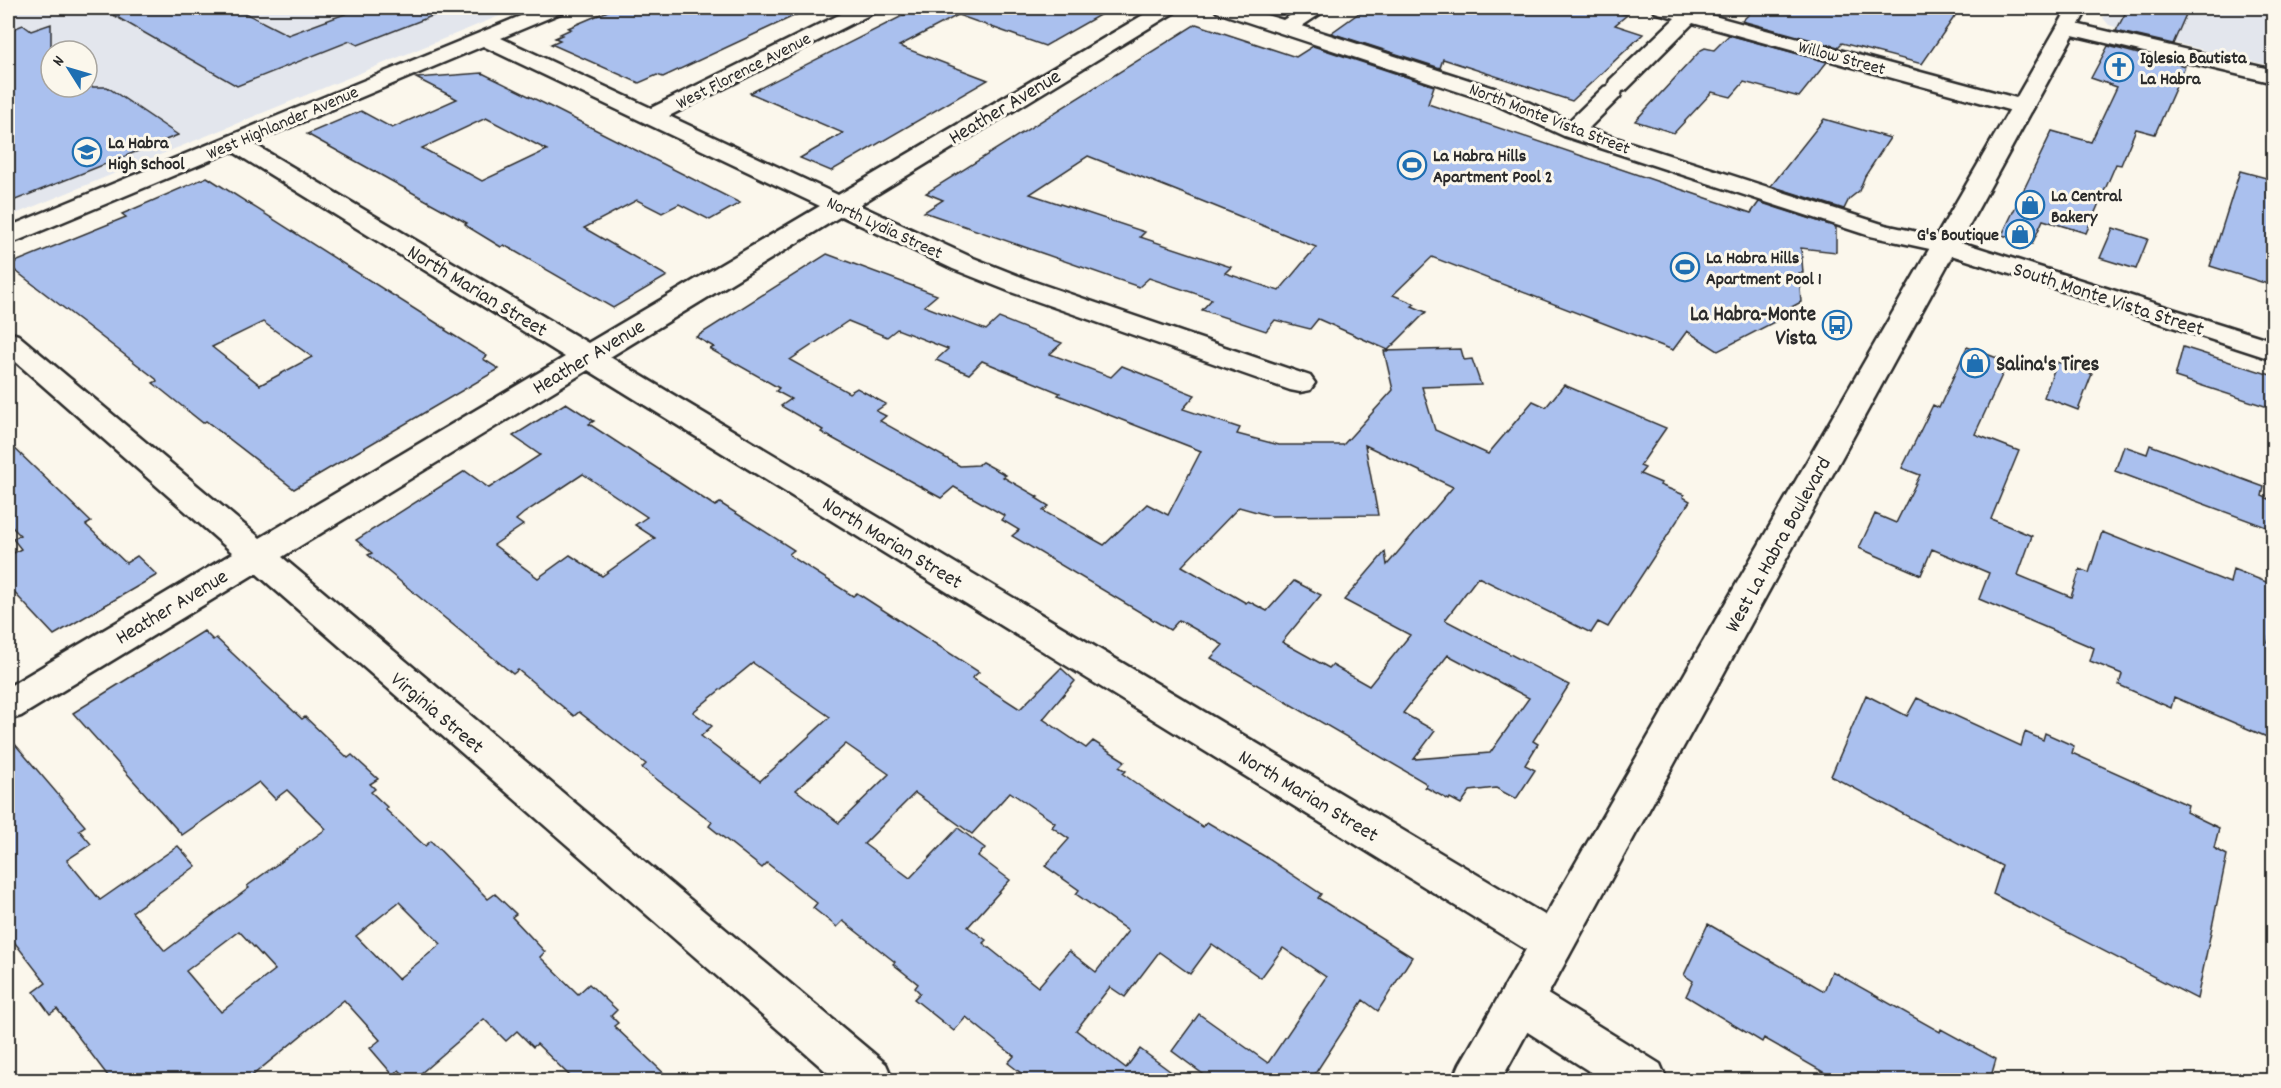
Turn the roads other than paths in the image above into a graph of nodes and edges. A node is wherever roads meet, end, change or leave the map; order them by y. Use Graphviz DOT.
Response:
graph roads {
  1 [pos="556,8"];
  2 [pos="868,8"];
  3 [pos="1168,8"];
  4 [pos="1224,8"];
  5 [pos="1317,8"];
  6 [pos="1662,8"];
  7 [pos="1693,11"];
  8 [pos="2073,18"];
  9 [pos="1287,27"];
  10 [pos="484,38"];
  11 [pos="2274,77"];
  12 [pos="2023,107"];
  13 [pos="650,117"];
  14 [pos="1572,131"];
  15 [pos="234,142"];
  16 [pos="838,206"];
  17 [pos="8,236"];
  18 [pos="1945,244"];
  19 [pos="8,341"];
  20 [pos="2274,351"];
  21 [pos="587,356"];
  22 [pos="1300,383"];
  23 [pos="255,556"];
  24 [pos="8,705"];
  25 [pos="1553,943"];
  26 [pos="1520,1002"];
  27 [pos="870,1080"];
  28 [pos="1476,1080"];
  29 [pos="1644,1080"];
  1 -- 10 [label="street, West Highlander Avenue"];
  2 -- 13 [label="street, West Florence Avenue"];
  3 -- 16 [label="street, Heather Avenue"];
  4 -- 9 [label="street, North Monte Vista Street"];
  5 -- 9 [label="street"];
  6 -- 7 [label="street, Willow Street"];
  7 -- 12 [label="street, Willow Street"];
  7 -- 14 [label="street"];
  8 -- 11 [label="street"];
  8 -- 12 [label="street, West La Habra Boulevard"];
  9 -- 14 [label="street, North Monte Vista Street"];
  10 -- 13 [label="street, North Lydia Street"];
  10 -- 15 [label="street, West Highlander Avenue"];
  12 -- 18 [label="street, West La Habra Boulevard"];
  13 -- 16 [label="street, North Lydia Street"];
  14 -- 18 [label="street, North Monte Vista Street"];
  15 -- 17 [label="street, West Highlander Avenue"];
  15 -- 21 [label="street, North Marian Street"];
  16 -- 21 [label="street, Heather Avenue"];
  16 -- 22 [label="street, North Lydia Street"];
  18 -- 20 [label="street, South Monte Vista Street"];
  18 -- 25 [label="street, West La Habra Boulevard"];
  19 -- 23 [label="street, Virginia Street"];
  21 -- 23 [label="street, Heather Avenue"];
  21 -- 25 [label="street, North Marian Street"];
  23 -- 24 [label="street, Heather Avenue"];
  23 -- 27 [label="street, Virginia Street"];
  25 -- 26 [label="street, West La Habra Boulevard"];
  26 -- 28 [label="street, West La Habra Boulevard"];
  26 -- 29 [label="street"];
}
